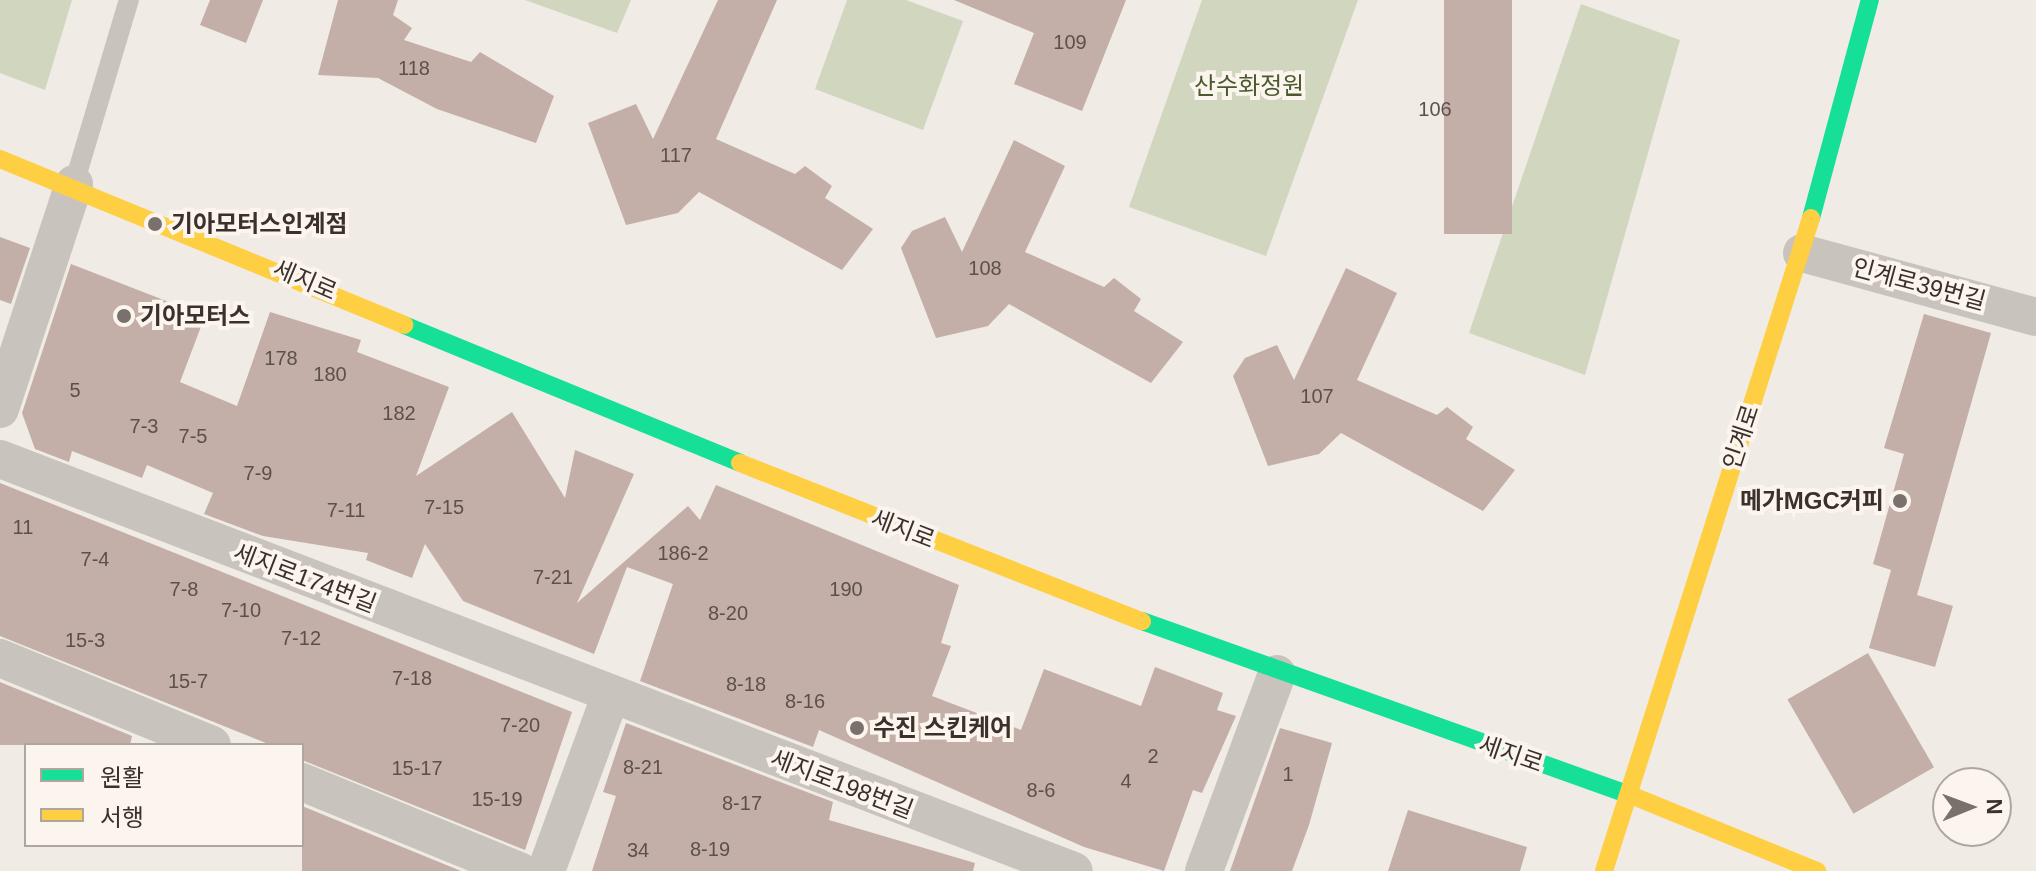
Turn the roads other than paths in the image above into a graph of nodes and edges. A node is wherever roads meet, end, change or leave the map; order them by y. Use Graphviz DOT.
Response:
graph roads {
  1 [pos="129,0"];
  2 [pos="1870,0"];
  3 [pos="0,159"];
  4 [pos="74,184"];
  5 [pos="1802,253"];
  6 [pos="2036,317"];
  7 [pos="0,409"];
  8 [pos="0,459"];
  9 [pos="0,658"];
  10 [pos="1277,674"];
  11 [pos="610,697"];
  12 [pos="207,743"];
  13 [pos="304,783"];
  14 [pos="1626,793"];
  15 [pos="519,871"];
  16 [pos="546,871"];
  17 [pos="1074,871"];
  18 [pos="1204,871"];
  19 [pos="1604,871"];
  20 [pos="1817,871"];
  1 -- 4 [label="lane"];
  2 -- 5 [label="street, 인계로"];
  3 -- 4 [label="street, 세지로"];
  4 -- 7 [label="street"];
  4 -- 10 [label="street, 세지로"];
  5 -- 6 [label="street, 인계로39번길"];
  5 -- 14 [label="street, 인계로"];
  8 -- 11 [label="street, 세지로174번길"];
  9 -- 12 [label="street"];
  10 -- 14 [label="street, 세지로"];
  10 -- 18 [label="street"];
  11 -- 16 [label="street"];
  11 -- 17 [label="street, 세지로198번길"];
  13 -- 15 [label="street"];
  14 -- 19 [label="street, 인계로"];
  14 -- 20 [label="street, 세지로"];
}
